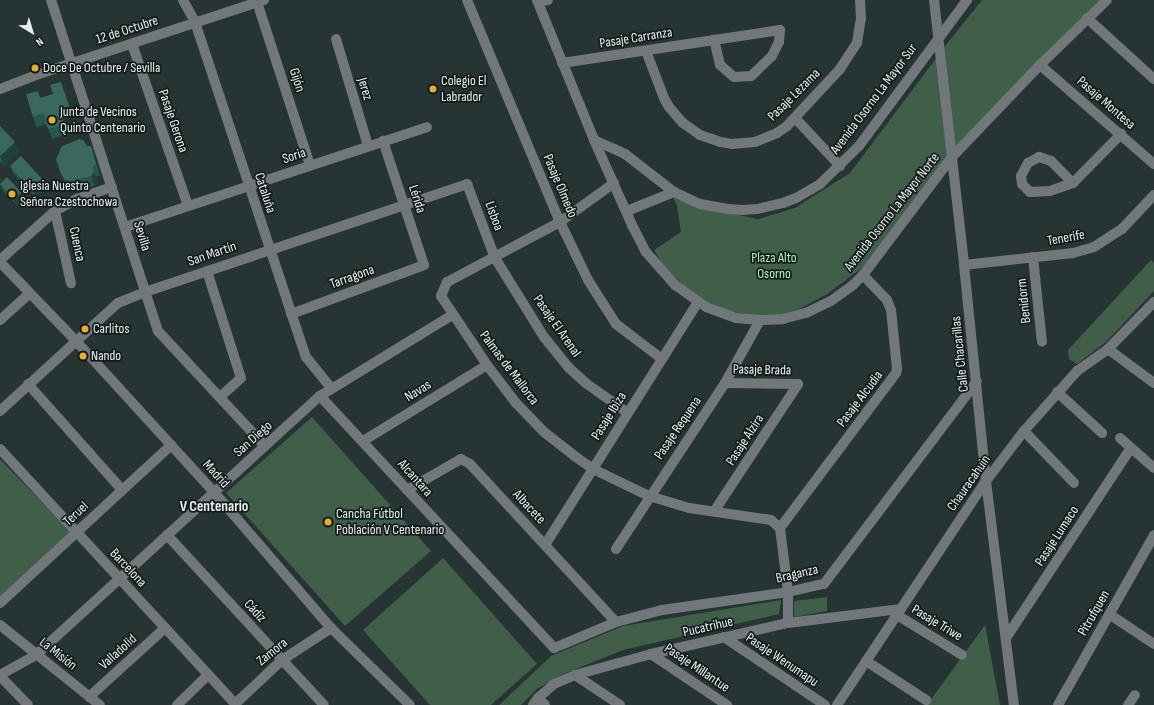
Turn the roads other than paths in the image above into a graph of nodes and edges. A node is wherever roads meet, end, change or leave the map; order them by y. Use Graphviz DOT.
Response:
graph roads {
  1 [pos="51,0"];
  2 [pos="183,0"];
  3 [pos="467,0"];
  4 [pos="541,0"];
  5 [pos="860,0"];
  6 [pos="934,0"];
  7 [pos="967,0"];
  8 [pos="1107,0"];
  9 [pos="261,1"];
  10 [pos="1088,18"];
  11 [pos="195,22"];
  12 [pos="937,39"];
  13 [pos="336,40"];
  14 [pos="714,40"];
  15 [pos="132,44"];
  16 [pos="646,51"];
  17 [pos="72,63"];
  18 [pos="562,64"];
  19 [pos="1040,65"];
  20 [pos="1154,79"];
  21 [pos="0,89"];
  22 [pos="795,118"];
  23 [pos="427,128"];
  24 [pos="1121,134"];
  25 [pos="594,140"];
  26 [pos="383,141"];
  27 [pos="368,146"];
  28 [pos="952,157"];
  29 [pos="1154,164"];
  30 [pos="310,165"];
  31 [pos="840,166"];
  32 [pos="614,183"];
  33 [pos="1073,183"];
  34 [pos="467,184"];
  35 [pos="248,186"];
  36 [pos="112,187"];
  37 [pos="674,192"];
  38 [pos="1154,195"];
  39 [pos="404,205"];
  40 [pos="188,206"];
  41 [pos="55,211"];
  42 [pos="627,211"];
  43 [pos="560,222"];
  44 [pos="125,227"];
  45 [pos="269,250"];
  46 [pos="1033,257"];
  47 [pos="494,258"];
  48 [pos="0,261"];
  49 [pos="424,265"];
  50 [pos="964,265"];
  51 [pos="207,271"];
  52 [pos="863,275"];
  53 [pos="71,283"];
  54 [pos="144,292"];
  55 [pos="30,293"];
  56 [pos="698,302"];
  57 [pos="1154,302"];
  58 [pos="290,314"];
  59 [pos="452,315"];
  60 [pos="0,320"];
  61 [pos="760,320"];
  62 [pos="76,341"];
  63 [pos="1042,342"];
  64 [pos="1108,349"];
  65 [pos="662,359"];
  66 [pos="487,365"];
  67 [pos="976,381"];
  68 [pos="724,383"];
  69 [pos="1154,383"];
  70 [pos="28,384"];
  71 [pos="798,384"];
  72 [pos="331,388"];
  73 [pos="1057,392"];
  74 [pos="320,396"];
  75 [pos="220,397"];
  76 [pos="0,411"];
  77 [pos="628,412"];
  78 [pos="1024,431"];
  79 [pos="1102,432"];
  80 [pos="1120,438"];
  81 [pos="363,441"];
  82 [pos="171,445"];
  83 [pos="265,446"];
  84 [pos="1131,448"];
  85 [pos="0,449"];
  86 [pos="1154,468"];
  87 [pos="593,469"];
  88 [pos="986,481"];
  89 [pos="1074,483"];
  90 [pos="122,490"];
  91 [pos="407,490"];
  92 [pos="214,492"];
  93 [pos="649,496"];
  94 [pos="715,510"];
  95 [pos="780,528"];
  96 [pos="76,533"];
  97 [pos="1154,535"];
  98 [pos="167,536"];
  99 [pos="545,545"];
  100 [pos="616,549"];
  101 [pos="118,580"];
  102 [pos="788,592"];
  103 [pos="0,603"];
  104 [pos="899,612"];
  105 [pos="1109,614"];
  106 [pos="616,622"];
  107 [pos="788,623"];
  108 [pos="0,625"];
  109 [pos="165,628"];
  110 [pos="331,628"];
  111 [pos="724,637"];
  112 [pos="1006,638"];
  113 [pos="1154,644"];
  114 [pos="554,648"];
  115 [pos="36,654"];
  116 [pos="651,654"];
  117 [pos="962,655"];
  118 [pos="282,660"];
  119 [pos="866,661"];
  120 [pos="208,674"];
  121 [pos="575,675"];
  122 [pos="0,676"];
  123 [pos="1134,695"];
  124 [pos="89,697"];
  125 [pos="926,700"];
  126 [pos="539,703"];
  127 [pos="236,704"];
  128 [pos="28,705"];
  129 [pos="100,705"];
  130 [pos="177,705"];
  131 [pos="324,705"];
  132 [pos="410,705"];
  133 [pos="620,705"];
  134 [pos="727,705"];
  135 [pos="825,705"];
  136 [pos="837,705"];
  137 [pos="1014,705"];
  138 [pos="1058,705"];
  139 [pos="1128,705"];
  1 -- 17 [label="street, Sevilla"];
  2 -- 11 [label="street, Cataluña"];
  3 -- 43 [label="street, Pasaje Olmedo"];
  4 -- 18 [label="street, Avenida Osorno La Mayor Norte"];
  5 -- 22 [label="street, Pasaje Lezama"];
  6 -- 12 [label="street, Calle Chacarillas"];
  7 -- 12 [label="street, Avenida Osorno La Mayor Sur"];
  8 -- 10 [label="street, Avenida Osorno La Mayor Norte"];
  9 -- 11 [label="street, 12 de Octubre"];
  9 -- 30 [label="street, Gijón"];
  10 -- 19 [label="street, Avenida Osorno La Mayor Norte"];
  10 -- 20 [label="street"];
  11 -- 15 [label="street, 12 de Octubre"];
  11 -- 35 [label="street, Cataluña"];
  12 -- 28 [label="street, Calle Chacarillas"];
  12 -- 31 [label="street, Avenida Osorno La Mayor Sur"];
  13 -- 27 [label="street, Jerez"];
  14 -- 14 [label="street, Pasaje Carranza"];
  14 -- 16 [label="street, Pasaje Carranza"];
  15 -- 17 [label="street, 12 de Octubre"];
  15 -- 40 [label="street, Pasaje Gerona"];
  16 -- 18 [label="street, Pasaje Carranza"];
  16 -- 22 [label="street, Pasaje Lezama"];
  17 -- 21 [label="street, 12 de Octubre"];
  17 -- 36 [label="street, Sevilla"];
  18 -- 25 [label="street, Avenida Osorno La Mayor Norte"];
  19 -- 24 [label="street, Pasaje Montesa"];
  19 -- 28 [label="street, Avenida Osorno La Mayor Norte"];
  22 -- 31 [label="street"];
  23 -- 26 [label="street, Soria"];
  24 -- 29 [label="street, Pasaje Montesa"];
  24 -- 33 [label="street"];
  25 -- 32 [label="street, Avenida Osorno La Mayor Norte"];
  25 -- 37 [label="street, Avenida Osorno La Mayor Sur"];
  26 -- 27 [label="street, Soria"];
  26 -- 39 [label="street, Lérida"];
  27 -- 30 [label="street, Soria"];
  28 -- 50 [label="street, Calle Chacarillas"];
  28 -- 52 [label="street, Avenida Osorno La Mayor Norte"];
  30 -- 35 [label="street, Soria"];
  31 -- 37 [label="street, Avenida Osorno La Mayor Sur"];
  32 -- 42 [label="street, Avenida Osorno La Mayor Norte"];
  32 -- 43 [label="street, Palmas de Mallorca"];
  33 -- 33 [label="street"];
  34 -- 39 [label="street, San Martín"];
  34 -- 47 [label="street, Lisboa"];
  35 -- 40 [label="street, Soria"];
  35 -- 45 [label="street, Cataluña"];
  36 -- 41 [label="street"];
  36 -- 44 [label="street, Sevilla"];
  37 -- 42 [label="street"];
  38 -- 46 [label="street, Tenerife"];
  39 -- 45 [label="street, San Martín"];
  39 -- 49 [label="street, Lérida"];
  40 -- 44 [label="street, Soria"];
  41 -- 48 [label="street"];
  41 -- 53 [label="street, Cuenca"];
  42 -- 56 [label="street, Avenida Osorno La Mayor Norte"];
  43 -- 47 [label="street, Palmas de Mallorca"];
  43 -- 65 [label="street, Pasaje Olmedo"];
  44 -- 54 [label="street, Sevilla"];
  45 -- 51 [label="street, San Martín"];
  45 -- 58 [label="street, Cataluña"];
  46 -- 50 [label="street, Tenerife"];
  46 -- 63 [label="street, Benidorm"];
  47 -- 59 [label="street, Palmas de Mallorca"];
  47 -- 77 [label="street, Pasaje El Arenal"];
  48 -- 55 [label="street, Madrid"];
  49 -- 58 [label="street, Tarragona"];
  50 -- 67 [label="street, Calle Chacarillas"];
  51 -- 54 [label="street, San Martín"];
  51 -- 75 [label="street"];
  52 -- 61 [label="street, Avenida Osorno La Mayor Norte"];
  52 -- 95 [label="street, Pasaje Alcudia"];
  54 -- 62 [label="street, San Martín"];
  54 -- 75 [label="street, Sevilla"];
  55 -- 60 [label="street"];
  55 -- 62 [label="street, Madrid"];
  56 -- 61 [label="street, Avenida Osorno La Mayor Norte"];
  56 -- 65 [label="street, Pasaje Ibiza"];
  57 -- 64 [label="street, Chauracahuin"];
  58 -- 72 [label="street, Cataluña"];
  59 -- 66 [label="street, Palmas de Mallorca"];
  59 -- 72 [label="street, San Diego"];
  61 -- 68 [label="street, Pasaje Requena"];
  62 -- 70 [label="street, San Martín"];
  62 -- 82 [label="street, Madrid"];
  64 -- 69 [label="street"];
  64 -- 73 [label="street, Chauracahuin"];
  65 -- 77 [label="street, Pasaje Ibiza"];
  66 -- 81 [label="street, Navas"];
  66 -- 87 [label="street, Palmas de Mallorca"];
  67 -- 88 [label="street, Calle Chacarillas"];
  67 -- 102 [label="street, Braganza"];
  68 -- 71 [label="street, Pasaje Brada"];
  68 -- 93 [label="street, Pasaje Requena"];
  70 -- 76 [label="street, San Martín"];
  70 -- 90 [label="street"];
  71 -- 94 [label="street, Pasaje Alzira"];
  72 -- 74 [label="street, San Diego"];
  73 -- 78 [label="street, Chauracahuin"];
  73 -- 79 [label="street"];
  74 -- 81 [label="street, Alcantara"];
  74 -- 83 [label="street, San Diego"];
  75 -- 83 [label="street, Sevilla"];
  77 -- 87 [label="street, Pasaje Ibiza"];
  78 -- 88 [label="street, Chauracahuin"];
  78 -- 89 [label="street"];
  80 -- 84 [label="street"];
  81 -- 91 [label="street, Alcantara"];
  82 -- 90 [label="street, Teruel"];
  82 -- 92 [label="street, Madrid"];
  83 -- 92 [label="street, San Diego"];
  84 -- 86 [label="street"];
  84 -- 112 [label="street, Pasaje Lumaco"];
  85 -- 96 [label="street, Barcelona"];
  87 -- 93 [label="street, Palmas de Mallorca"];
  87 -- 99 [label="street, Pasaje Ibiza"];
  88 -- 104 [label="street, Chauracahuin"];
  88 -- 112 [label="street, Calle Chacarillas"];
  90 -- 96 [label="street, Teruel"];
  91 -- 99 [label="street, Albacete"];
  91 -- 114 [label="street, Alcantara"];
  92 -- 98 [label="street, San Diego"];
  92 -- 110 [label="street, Madrid"];
  93 -- 94 [label="street, Palmas de Mallorca"];
  93 -- 100 [label="street, Pasaje Requena"];
  94 -- 95 [label="street, Palmas de Mallorca"];
  95 -- 102 [label="street"];
  96 -- 101 [label="street, Barcelona"];
  96 -- 103 [label="street, Teruel"];
  97 -- 105 [label="street, Pitrufquen"];
  98 -- 101 [label="street, San Diego"];
  98 -- 118 [label="street, Cádiz"];
  99 -- 106 [label="street, Albacete"];
  101 -- 109 [label="street, Barcelona"];
  101 -- 115 [label="street, San Diego"];
  102 -- 106 [label="street, Braganza"];
  102 -- 107 [label="street"];
  104 -- 107 [label="street, Pucatrihue"];
  104 -- 117 [label="street, Pasaje Triwe"];
  104 -- 119 [label="street, Chauracahuin"];
  105 -- 113 [label="street"];
  105 -- 138 [label="street, Pitrufquen"];
  106 -- 114 [label="street, Braganza"];
  107 -- 111 [label="street, Pucatrihue"];
  108 -- 115 [label="street, La Misión"];
  109 -- 120 [label="street, Barcelona"];
  109 -- 124 [label="street, Valladolid"];
  110 -- 118 [label="street, Zamora"];
  110 -- 132 [label="street, Madrid"];
  111 -- 116 [label="street, Pucatrihue"];
  111 -- 135 [label="street, Pasaje Wenumapu"];
  112 -- 137 [label="street, Calle Chacarillas"];
  115 -- 122 [label="street, San Diego"];
  115 -- 124 [label="street, La Misión"];
  116 -- 121 [label="street, Pucatrihue"];
  116 -- 134 [label="street, Pasaje Millantue"];
  118 -- 127 [label="street, Zamora"];
  118 -- 131 [label="street, Cádiz"];
  119 -- 125 [label="street"];
  119 -- 136 [label="street, Chauracahuin"];
  120 -- 127 [label="street, Barcelona"];
  120 -- 130 [label="street"];
  121 -- 126 [label="street, Pucatrihue"];
  121 -- 133 [label="street"];
  122 -- 128 [label="street"];
  123 -- 139 [label="street"];
  124 -- 129 [label="street, La Misión"];
}
